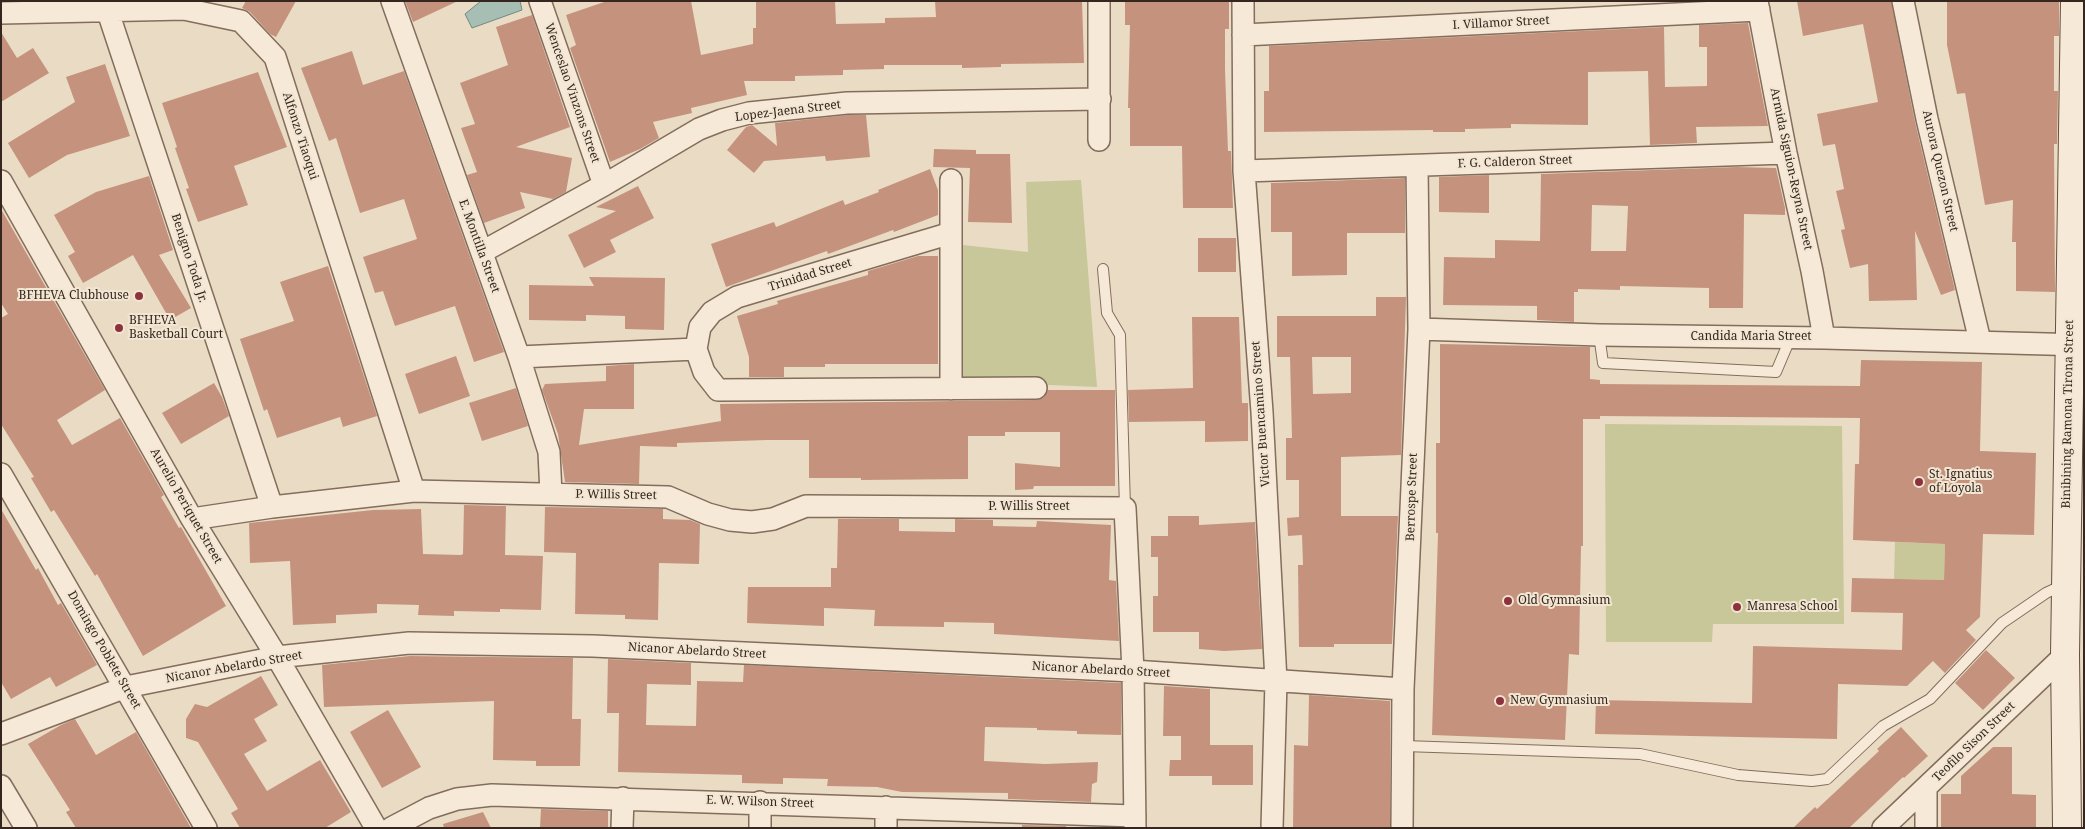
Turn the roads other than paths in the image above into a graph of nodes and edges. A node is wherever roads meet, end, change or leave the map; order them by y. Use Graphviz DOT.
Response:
graph roads {
  1 [pos="392,1"];
  2 [pos="540,1"];
  3 [pos="1098,1"];
  4 [pos="1243,1"];
  5 [pos="1903,1"];
  6 [pos="2075,1"];
  7 [pos="1758,6"];
  8 [pos="107,9"];
  9 [pos="1,13"];
  10 [pos="1243,35"];
  11 [pos="1100,99"];
  12 [pos="1099,140"];
  13 [pos="1786,153"];
  14 [pos="1418,166"];
  15 [pos="1244,171"];
  16 [pos="951,180"];
  17 [pos="1,181"];
  18 [pos="604,185"];
  19 [pos="951,233"];
  20 [pos="482,252"];
  21 [pos="1103,269"];
  22 [pos="1419,329"];
  23 [pos="1599,335"];
  24 [pos="1824,338"];
  25 [pos="1790,339"];
  26 [pos="1980,341"];
  27 [pos="2076,344"];
  28 [pos="696,349"];
  29 [pos="519,357"];
  30 [pos="1036,388"];
  31 [pos="950,389"];
  32 [pos="1,474"];
  33 [pos="414,491"];
  34 [pos="551,494"];
  35 [pos="272,507"];
  36 [pos="1125,508"];
  37 [pos="192,519"];
  38 [pos="2066,584"];
  39 [pos="2065,655"];
  40 [pos="277,656"];
  41 [pos="1133,672"];
  42 [pos="1276,681"];
  43 [pos="126,687"];
  44 [pos="1403,689"];
  45 [pos="1,734"];
  46 [pos="1404,746"];
  47 [pos="1,786"];
  48 [pos="1926,789"];
  49 [pos="623,798"];
  50 [pos="760,802"];
  51 [pos="886,807"];
  52 [pos="1012,819"];
  53 [pos="1135,822"];
  54 [pos="26,828"];
  55 [pos="206,828"];
  56 [pos="376,828"];
  57 [pos="391,828"];
  58 [pos="622,828"];
  59 [pos="760,828"];
  60 [pos="886,828"];
  61 [pos="1272,828"];
  62 [pos="1402,828"];
  63 [pos="1883,828"];
  64 [pos="1926,828"];
  65 [pos="2067,828"];
  1 -- 20 [label="street, E. Montilla Street"];
  2 -- 18 [label="street, Wenceslao Vinzons Street"];
  3 -- 11 [label="street"];
  4 -- 10 [label="street, Victor Buencamino Street"];
  5 -- 26 [label="street, Aurora Quezon Street"];
  6 -- 27 [label="street, Binibining Ramona Tirona Street"];
  7 -- 10 [label="street, I. Villamor Street"];
  7 -- 13 [label="street, Armida Siguion-Reyna Street"];
  8 -- 9 [label="street, Alfonzo Tiaoqui"];
  8 -- 33 [label="street, Alfonzo Tiaoqui"];
  8 -- 35 [label="street, Benigno Toda Jr."];
  10 -- 15 [label="street, Victor Buencamino Street"];
  11 -- 12 [label="street"];
  11 -- 18 [label="street, Lopez-Jaena Street"];
  13 -- 14 [label="street, F. G. Calderon Street"];
  13 -- 24 [label="street, Armida Siguion-Reyna Street"];
  14 -- 15 [label="street, F. G. Calderon Street"];
  14 -- 22 [label="street, Berrospe Street"];
  15 -- 42 [label="street, Victor Buencamino Street"];
  16 -- 19 [label="street"];
  17 -- 37 [label="street, Aurelio Periquet Street"];
  18 -- 20 [label="street, Lopez-Jaena Street"];
  19 -- 28 [label="street, Trinidad Street"];
  19 -- 31 [label="street"];
  20 -- 29 [label="street, E. Montilla Street"];
  21 -- 36 [label="lane"];
  22 -- 23 [label="street, Candida Maria Street"];
  22 -- 44 [label="street, Berrospe Street"];
  23 -- 25 [label="street, Candida Maria Street"];
  23 -- 25 [label="lane"];
  24 -- 25 [label="street, Candida Maria Street"];
  24 -- 26 [label="street, Candida Maria Street"];
  26 -- 27 [label="street, Candida Maria Street"];
  27 -- 38 [label="street, Binibining Ramona Tirona Street"];
  28 -- 29 [label="street"];
  28 -- 31 [label="street"];
  29 -- 34 [label="street, E. Montilla Street"];
  30 -- 31 [label="street"];
  32 -- 43 [label="street, Domingo Poblete Street"];
  33 -- 34 [label="street, P. Willis Street"];
  33 -- 35 [label="street, P. Willis Street"];
  34 -- 36 [label="street, P. Willis Street"];
  35 -- 37 [label="street, P. Willis Street"];
  36 -- 41 [label="street"];
  37 -- 40 [label="street, Aurelio Periquet Street"];
  38 -- 39 [label="street, Binibining Ramona Tirona Street"];
  38 -- 46 [label="lane"];
  39 -- 48 [label="street, Teofilo Sison Street"];
  39 -- 65 [label="street, Binibining Ramona Tirona Street"];
  40 -- 41 [label="street, Nicanor Abelardo Street"];
  40 -- 43 [label="street, Nicanor Abelardo Street"];
  40 -- 56 [label="street, Aurelio Periquet Street"];
  41 -- 42 [label="street, Nicanor Abelardo Street"];
  41 -- 53 [label="street"];
  42 -- 44 [label="street, Nicanor Abelardo Street"];
  42 -- 61 [label="street, Victor Buencamino Street"];
  43 -- 45 [label="street, Nicanor Abelardo Street"];
  43 -- 55 [label="street, Domingo Poblete Street"];
  44 -- 46 [label="street, Berrospe Street"];
  46 -- 62 [label="street, Berrospe Street"];
  47 -- 54 [label="street"];
  48 -- 63 [label="street, Teofilo Sison Street"];
  48 -- 64 [label="street"];
  49 -- 50 [label="street, E. W. Wilson Street"];
  49 -- 57 [label="street, E. W. Wilson Street"];
  49 -- 58 [label="street"];
  50 -- 51 [label="street, E. W. Wilson Street"];
  50 -- 59 [label="street"];
  51 -- 52 [label="street, E. W. Wilson Street"];
  51 -- 60 [label="street"];
  52 -- 53 [label="street, E. W. Wilson Street"];
}
